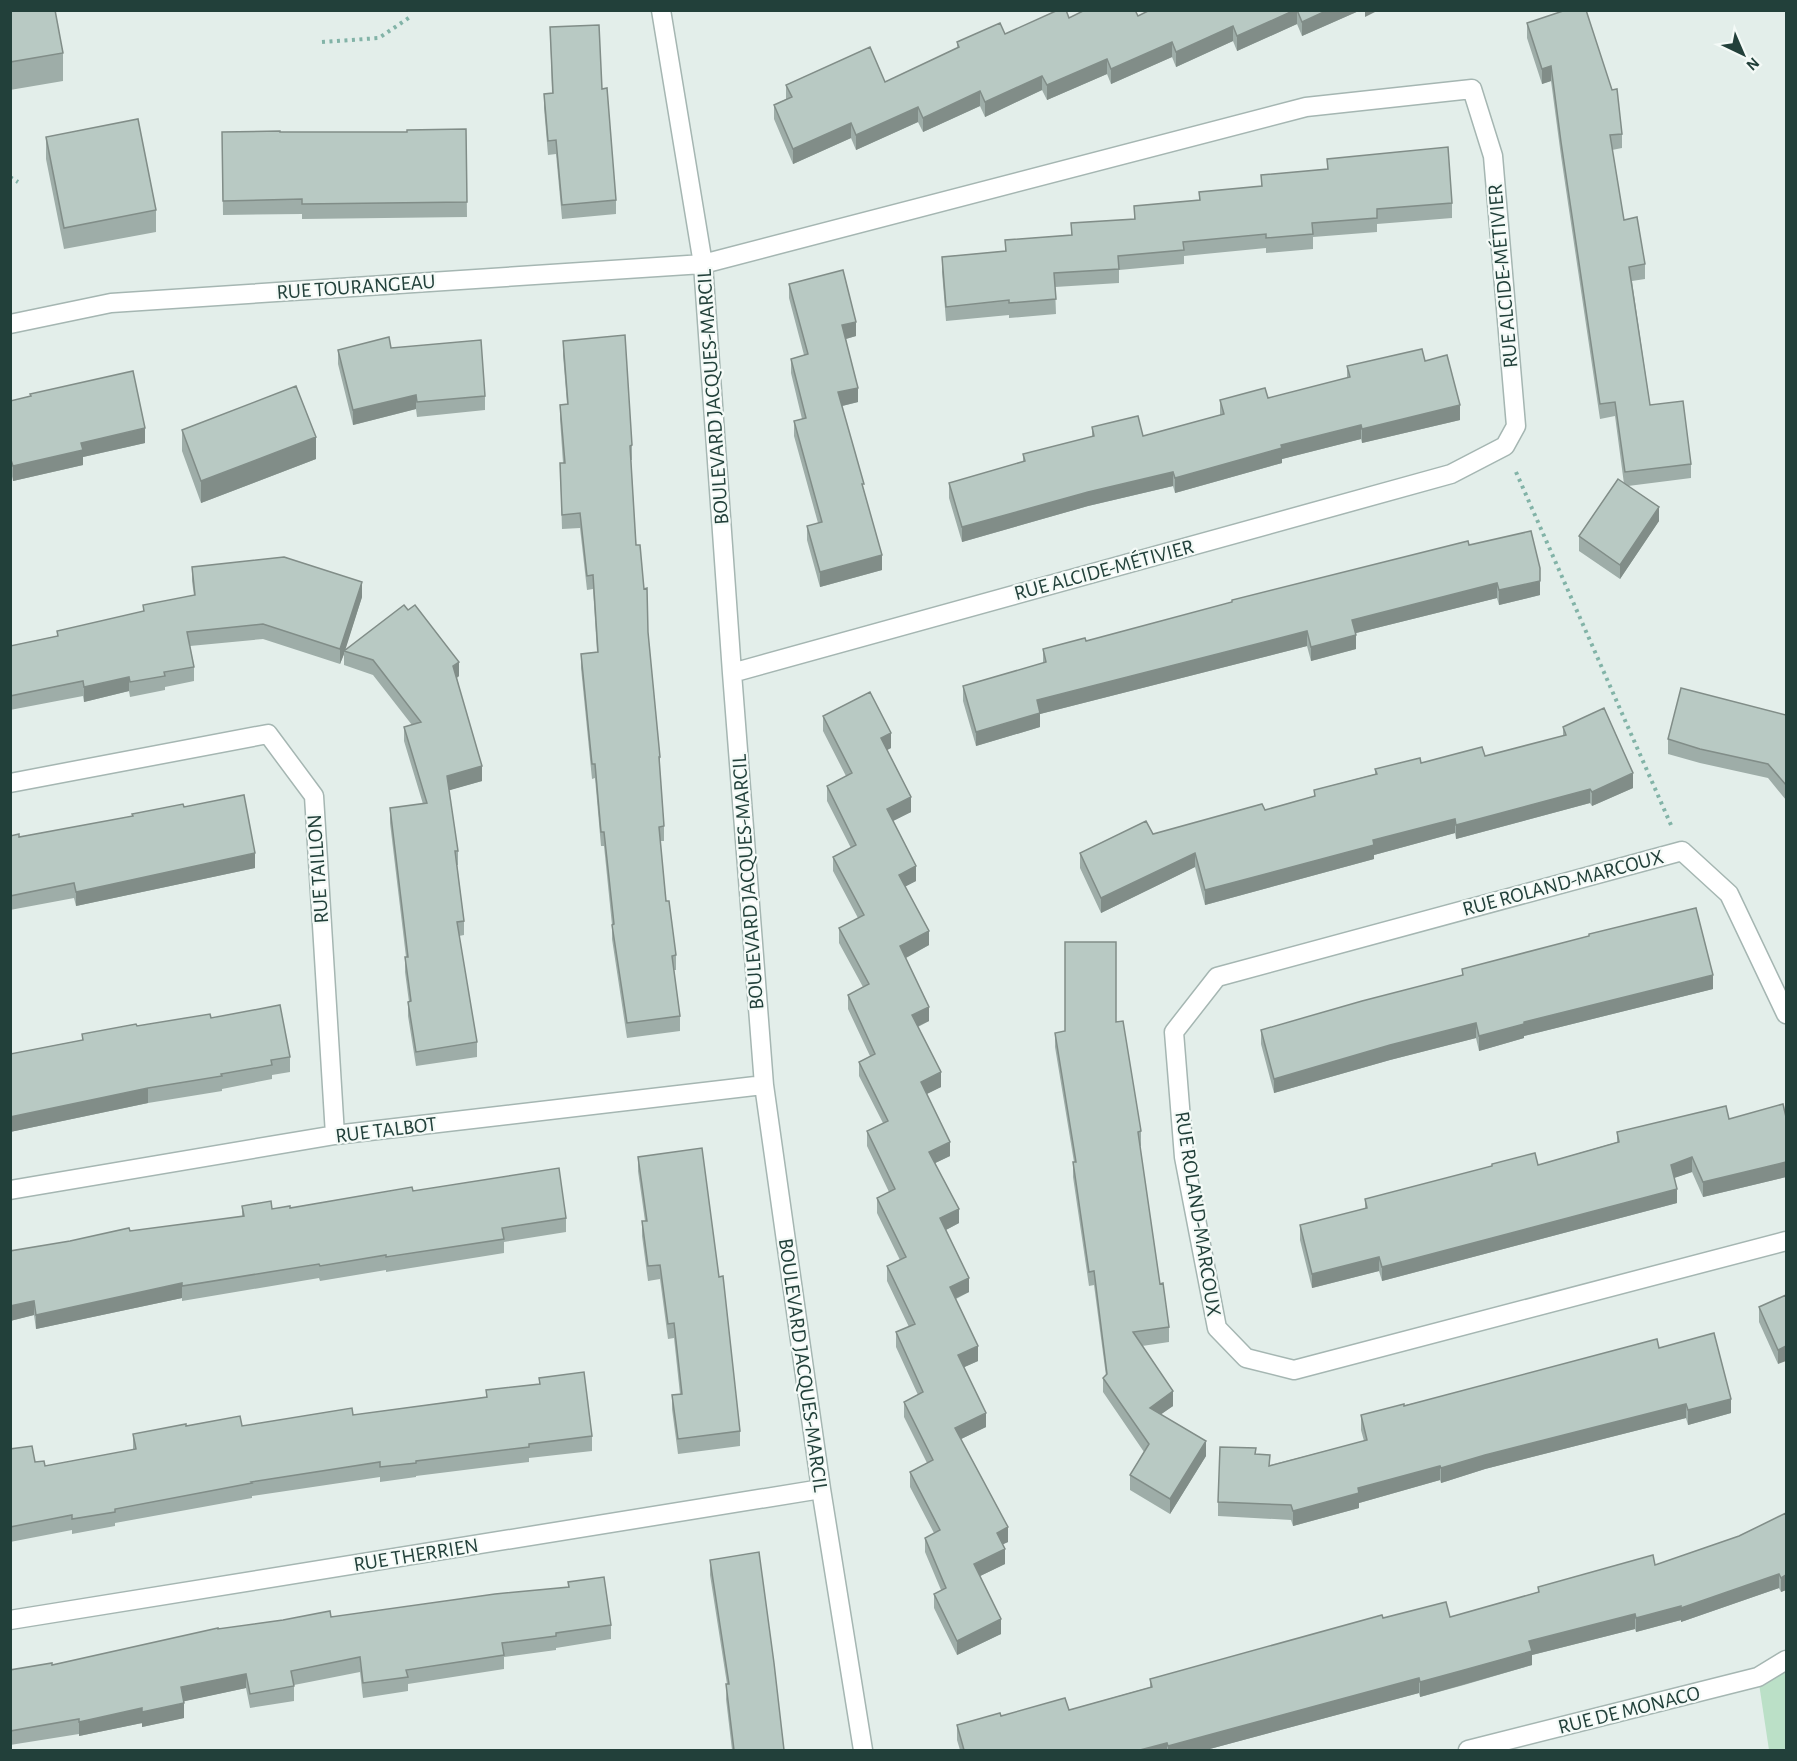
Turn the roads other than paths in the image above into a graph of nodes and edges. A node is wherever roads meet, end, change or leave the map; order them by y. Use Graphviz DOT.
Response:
graph roads {
  1 [pos="661,10"];
  2 [pos="704,264"];
  3 [pos="10,324"];
  4 [pos="732,673"];
  5 [pos="10,783"];
  6 [pos="1786,1014"];
  7 [pos="764,1085"];
  8 [pos="335,1136"];
  9 [pos="10,1190"];
  10 [pos="1786,1241"];
  11 [pos="821,1490"];
  12 [pos="10,1620"];
  13 [pos="1786,1660"];
  14 [pos="863,1750"];
  15 [pos="1468,1750"];
  1 -- 2 [label="street, BOULEVARD JACQUES-MARCIL"];
  2 -- 3 [label="street, RUE TOURANGEAU"];
  2 -- 4 [label="street, BOULEVARD JACQUES-MARCIL"];
  2 -- 4 [label="street, RUE ALCIDE-MÉTIVIER"];
  4 -- 7 [label="street, BOULEVARD JACQUES-MARCIL"];
  5 -- 8 [label="street, RUE TAILLON"];
  6 -- 10 [label="street, RUE ROLAND-MARCOUX"];
  7 -- 8 [label="street, RUE TALBOT"];
  7 -- 11 [label="street, BOULEVARD JACQUES-MARCIL"];
  8 -- 9 [label="street, RUE TALBOT"];
  11 -- 12 [label="street, RUE THERRIEN"];
  11 -- 14 [label="street, BOULEVARD JACQUES-MARCIL"];
  13 -- 15 [label="street, RUE DE MONACO"];
}
